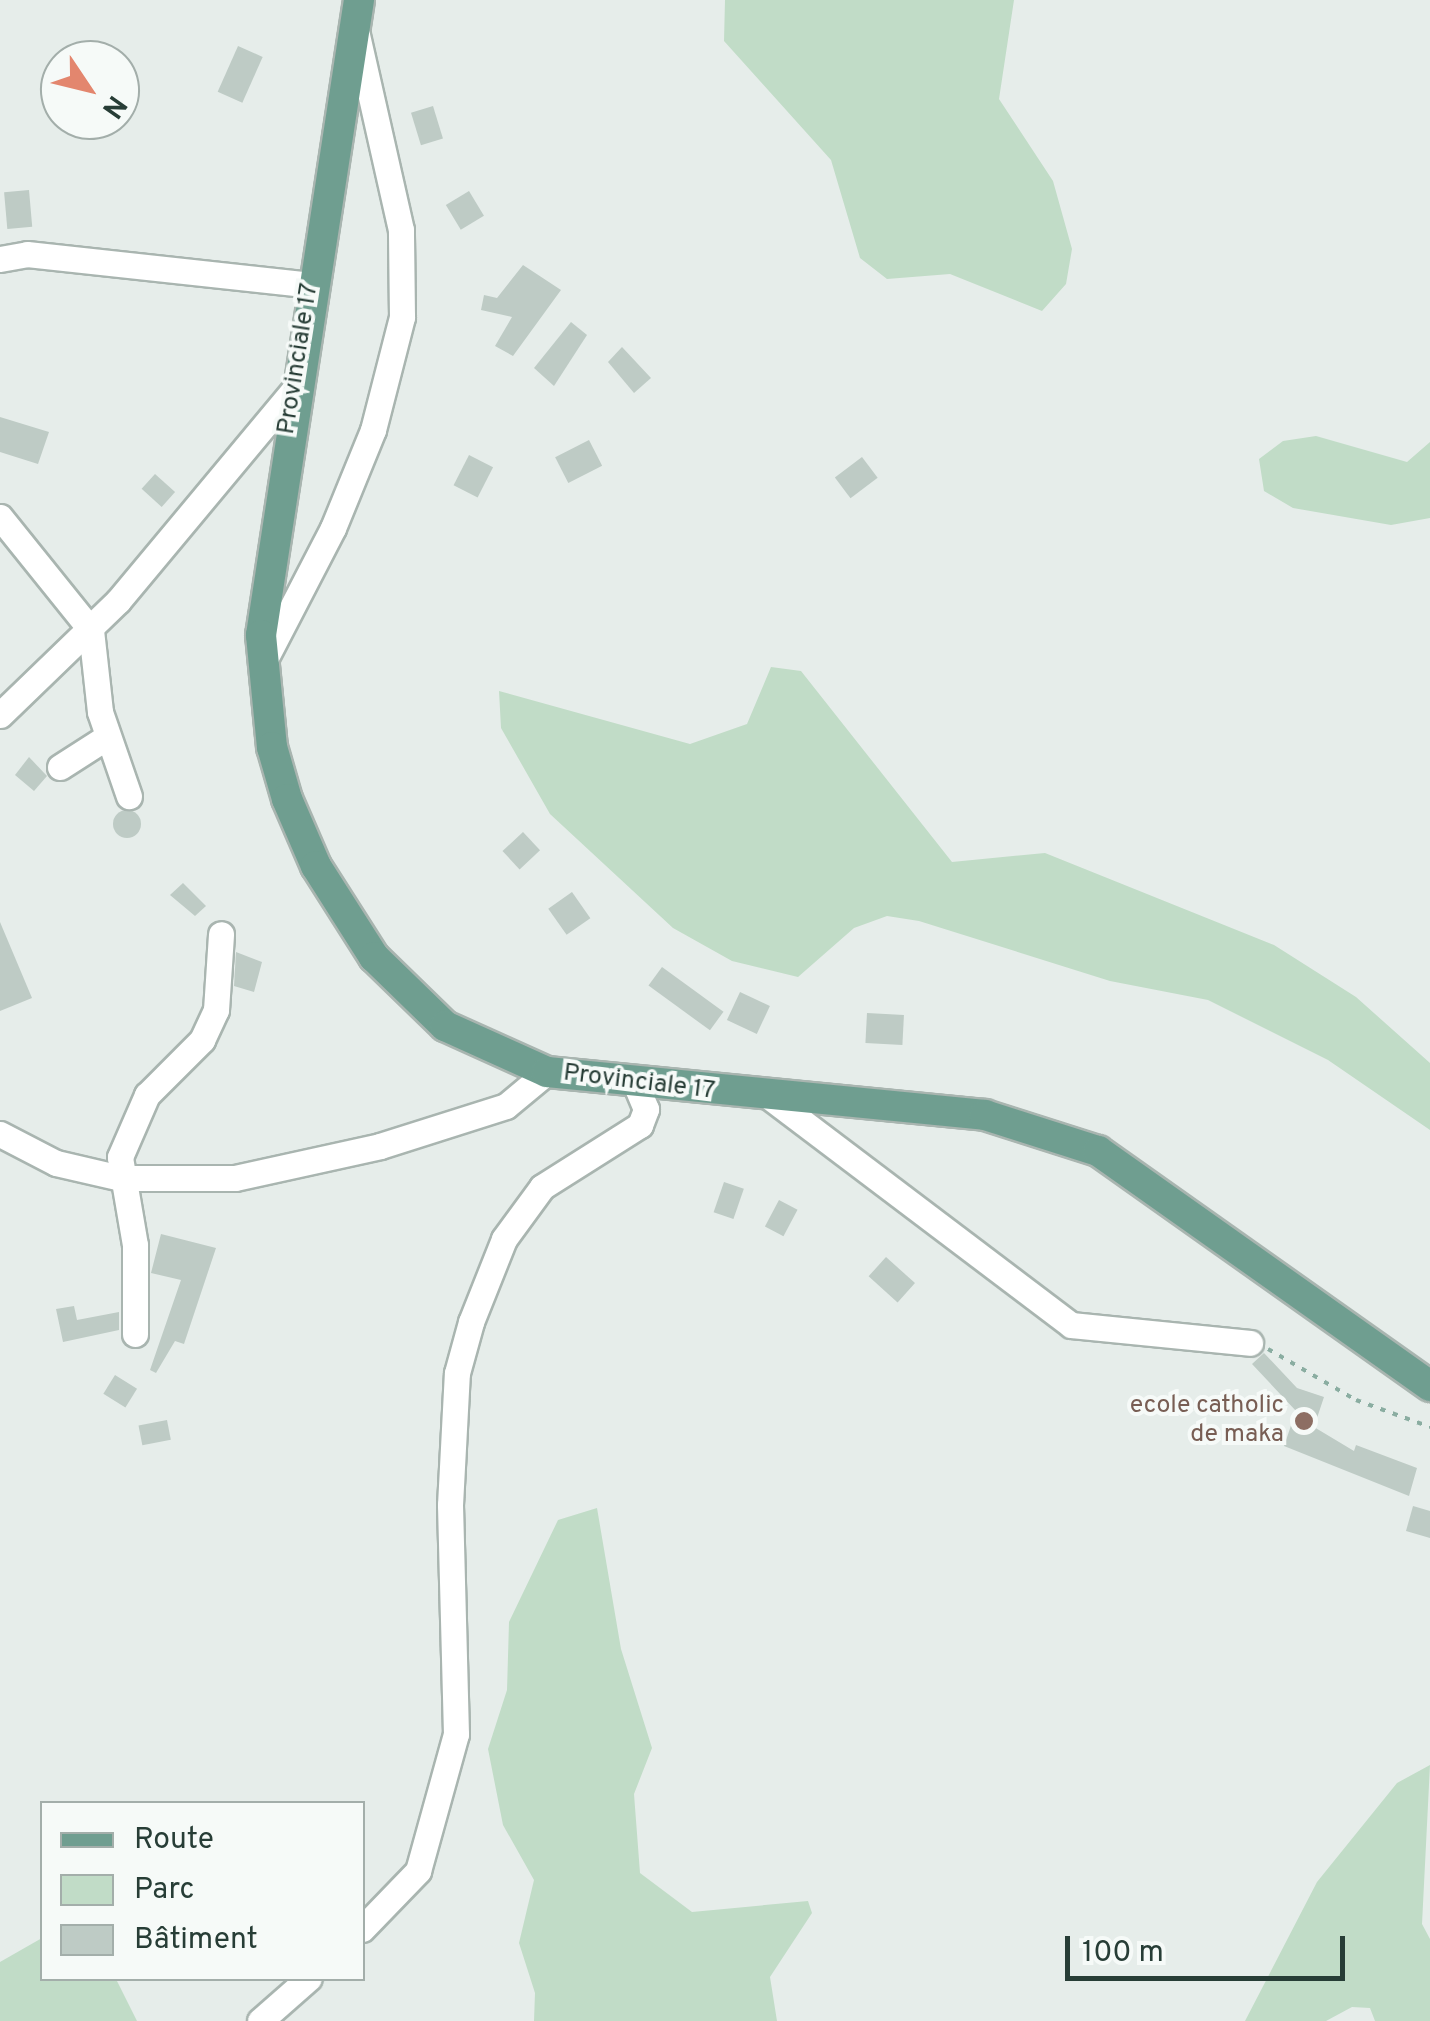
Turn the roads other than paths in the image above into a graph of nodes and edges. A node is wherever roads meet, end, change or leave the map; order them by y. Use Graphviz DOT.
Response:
graph roads {
  1 [pos="357,12"];
  2 [pos="0,259"];
  3 [pos="311,285"];
  4 [pos="294,392"];
  5 [pos="0,517"];
  6 [pos="90,630"];
  7 [pos="262,665"];
  8 [pos="6,701"];
  9 [pos="107,737"];
  10 [pos="60,766"];
  11 [pos="130,796"];
  12 [pos="221,934"];
  13 [pos="547,1072"];
  14 [pos="635,1083"];
  15 [pos="771,1098"];
  16 [pos="0,1134"];
  17 [pos="121,1178"];
  18 [pos="134,1334"];
  19 [pos="1250,1342"];
  20 [pos="1430,1386"];
  21 [pos="365,1926"];
  22 [pos="306,1981"];
  23 [pos="260,2021"];
  1 -- 3 [label="main road, Provinciale 17"];
  1 -- 7 [label="street"];
  2 -- 3 [label="street"];
  3 -- 4 [label="main road, Provinciale 17"];
  4 -- 6 [label="street"];
  4 -- 7 [label="main road, Provinciale 17"];
  5 -- 6 [label="street"];
  6 -- 8 [label="street"];
  6 -- 9 [label="street"];
  7 -- 13 [label="main road, Provinciale 17"];
  9 -- 10 [label="street"];
  9 -- 11 [label="street"];
  12 -- 17 [label="street"];
  13 -- 14 [label="main road, Provinciale 17"];
  13 -- 17 [label="street"];
  14 -- 15 [label="main road, Provinciale 17"];
  14 -- 21 [label="street"];
  15 -- 19 [label="street"];
  15 -- 20 [label="main road, Provinciale 17"];
  16 -- 17 [label="street"];
  17 -- 18 [label="street"];
  22 -- 23 [label="street"];
}
